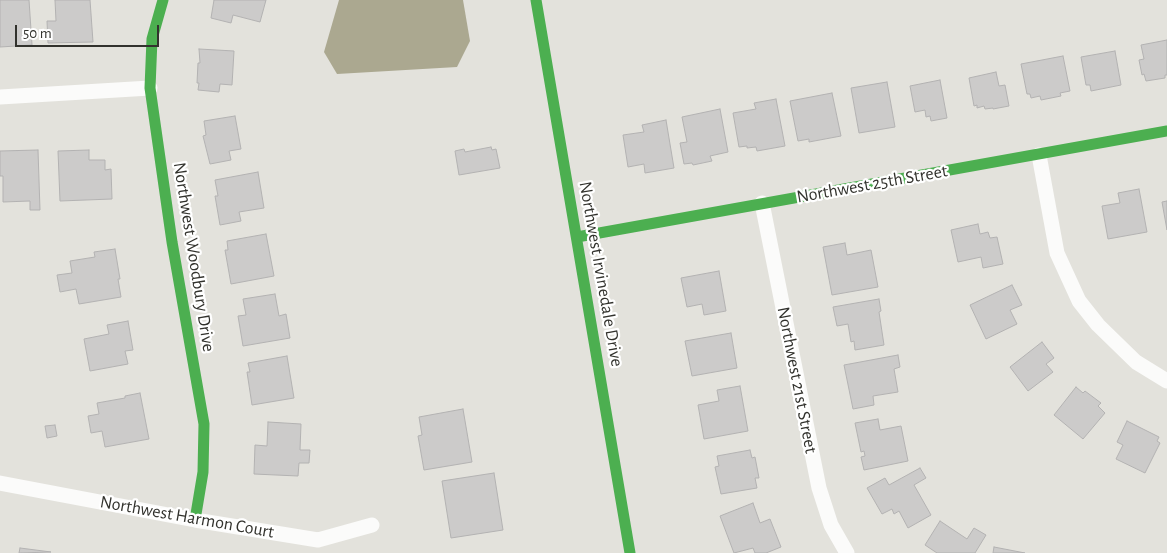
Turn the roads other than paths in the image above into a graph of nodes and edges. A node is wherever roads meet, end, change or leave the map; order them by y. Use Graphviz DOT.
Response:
graph roads {
  1 [pos="163,0"];
  2 [pos="536,0"];
  3 [pos="150,88"];
  4 [pos="0,97"];
  5 [pos="1167,131"];
  6 [pos="1039,155"];
  7 [pos="762,203"];
  8 [pos="577,237"];
  9 [pos="1167,382"];
  10 [pos="0,483"];
  11 [pos="195,520"];
  12 [pos="372,525"];
  13 [pos="630,553"];
  14 [pos="848,553"];
  1 -- 3 [label="street, Northwest Woodbury Drive"];
  2 -- 8 [label="street, Northwest Irvinedale Drive"];
  3 -- 4 [label="street"];
  3 -- 11 [label="street, Northwest Woodbury Drive"];
  5 -- 6 [label="street, Northwest 25th Street"];
  6 -- 7 [label="street, Northwest 25th Street"];
  6 -- 9 [label="street"];
  7 -- 8 [label="street, Northwest 25th Street"];
  7 -- 14 [label="street, Northwest 21st Street"];
  8 -- 13 [label="street, Northwest Irvinedale Drive"];
  10 -- 11 [label="street, Northwest Harmon Court"];
  11 -- 12 [label="street, Northwest Harmon Court"];
}
